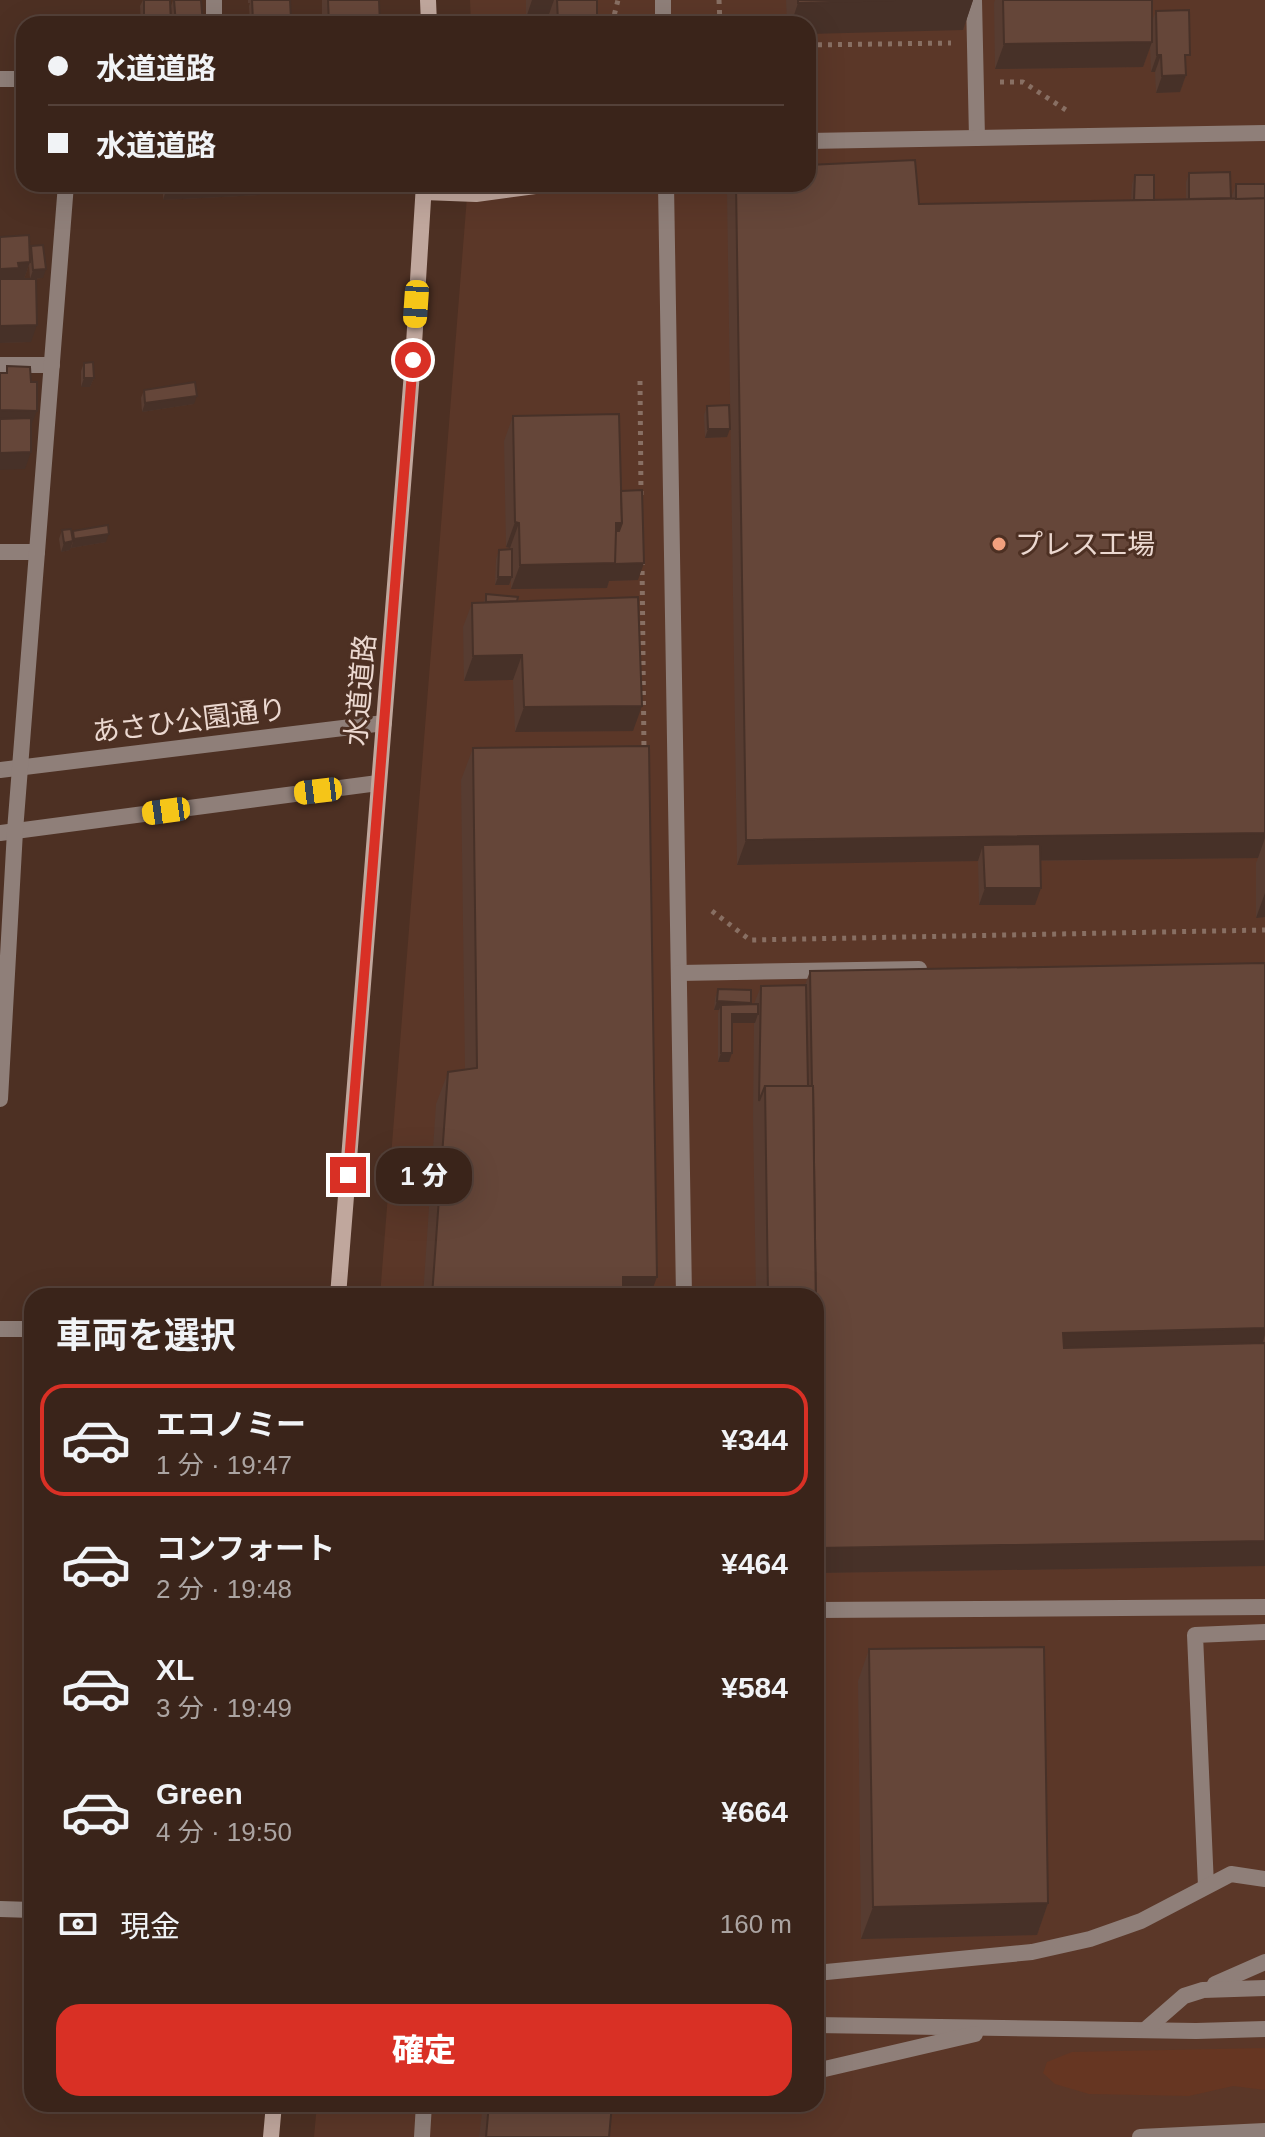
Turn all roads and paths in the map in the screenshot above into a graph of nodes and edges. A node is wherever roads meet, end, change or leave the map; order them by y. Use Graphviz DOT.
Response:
graph roads {
  1 [pos="974,0"];
  2 [pos="960,43"];
  3 [pos="816,45"];
  4 [pos="991,82"];
  5 [pos="1067,111"];
  6 [pos="1265,133"];
  7 [pos="977,138"];
  8 [pos="816,141"];
  9 [pos="65,192"];
  10 [pos="424,192"];
  11 [pos="459,192"];
  12 [pos="491,192"];
  13 [pos="666,192"];
  14 [pos="0,365"];
  15 [pos="52,365"];
  16 [pos="640,378"];
  17 [pos="641,502"];
  18 [pos="642,548"];
  19 [pos="0,552"];
  20 [pos="37,552"];
  21 [pos="384,723"];
  22 [pos="644,759"];
  23 [pos="21,767"];
  24 [pos="0,770"];
  25 [pos="378,783"];
  26 [pos="7,832"];
  27 [pos="712,911"];
  28 [pos="1265,930"];
  29 [pos="932,969"];
  30 [pos="679,973"];
  31 [pos="0,1099"];
  32 [pos="339,1288"];
  33 [pos="684,1288"];
  34 [pos="0,1329"];
  35 [pos="24,1329"];
  36 [pos="1265,1607"];
  37 [pos="824,1610"];
  38 [pos="1265,1632"];
  39 [pos="1265,1879"];
  40 [pos="1206,1886"];
  41 [pos="0,1909"];
  42 [pos="24,1910"];
  43 [pos="1265,1962"];
  44 [pos="824,1972"];
  45 [pos="1265,1988"];
  46 [pos="1203,1990"];
  47 [pos="824,2025"];
  48 [pos="1008,2028"];
  49 [pos="1265,2029"];
  50 [pos="1145,2030"];
  51 [pos="824,2069"];
  52 [pos="273,2112"];
  53 [pos="424,2112"];
  54 [pos="1265,2131"];
  55 [pos="271,2137"];
  56 [pos="422,2137"];
  57 [pos="1140,2137"];
  1 -- 7 [label="street"];
  2 -- 3 [label="path"];
  4 -- 5 [label="path"];
  6 -- 7 [label="street"];
  7 -- 8 [label="street"];
  9 -- 15 [label="street"];
  10 -- 21 [label="street, 水道道路"];
  11 -- 12 [label="street"];
  13 -- 30 [label="street"];
  14 -- 15 [label="street"];
  15 -- 20 [label="street"];
  16 -- 17 [label="path"];
  18 -- 22 [label="path"];
  19 -- 20 [label="street"];
  20 -- 23 [label="street"];
  21 -- 23 [label="street, あさひ公園通り"];
  21 -- 25 [label="street, 水道道路"];
  23 -- 24 [label="street, あさひ公園通り"];
  23 -- 26 [label="street"];
  25 -- 26 [label="street"];
  25 -- 32 [label="street, 水道道路"];
  26 -- 31 [label="street"];
  27 -- 28 [label="path"];
  29 -- 30 [label="street"];
  30 -- 33 [label="street"];
  34 -- 35 [label="street"];
  36 -- 37 [label="street"];
  38 -- 40 [label="street"];
  39 -- 40 [label="street"];
  40 -- 44 [label="street"];
  41 -- 42 [label="street"];
  43 -- 46 [label="street"];
  45 -- 46 [label="street"];
  46 -- 50 [label="street"];
  47 -- 48 [label="street"];
  48 -- 50 [label="street"];
  48 -- 51 [label="street"];
  49 -- 50 [label="street"];
  52 -- 55 [label="street"];
  53 -- 56 [label="street"];
  54 -- 57 [label="street"];
}
